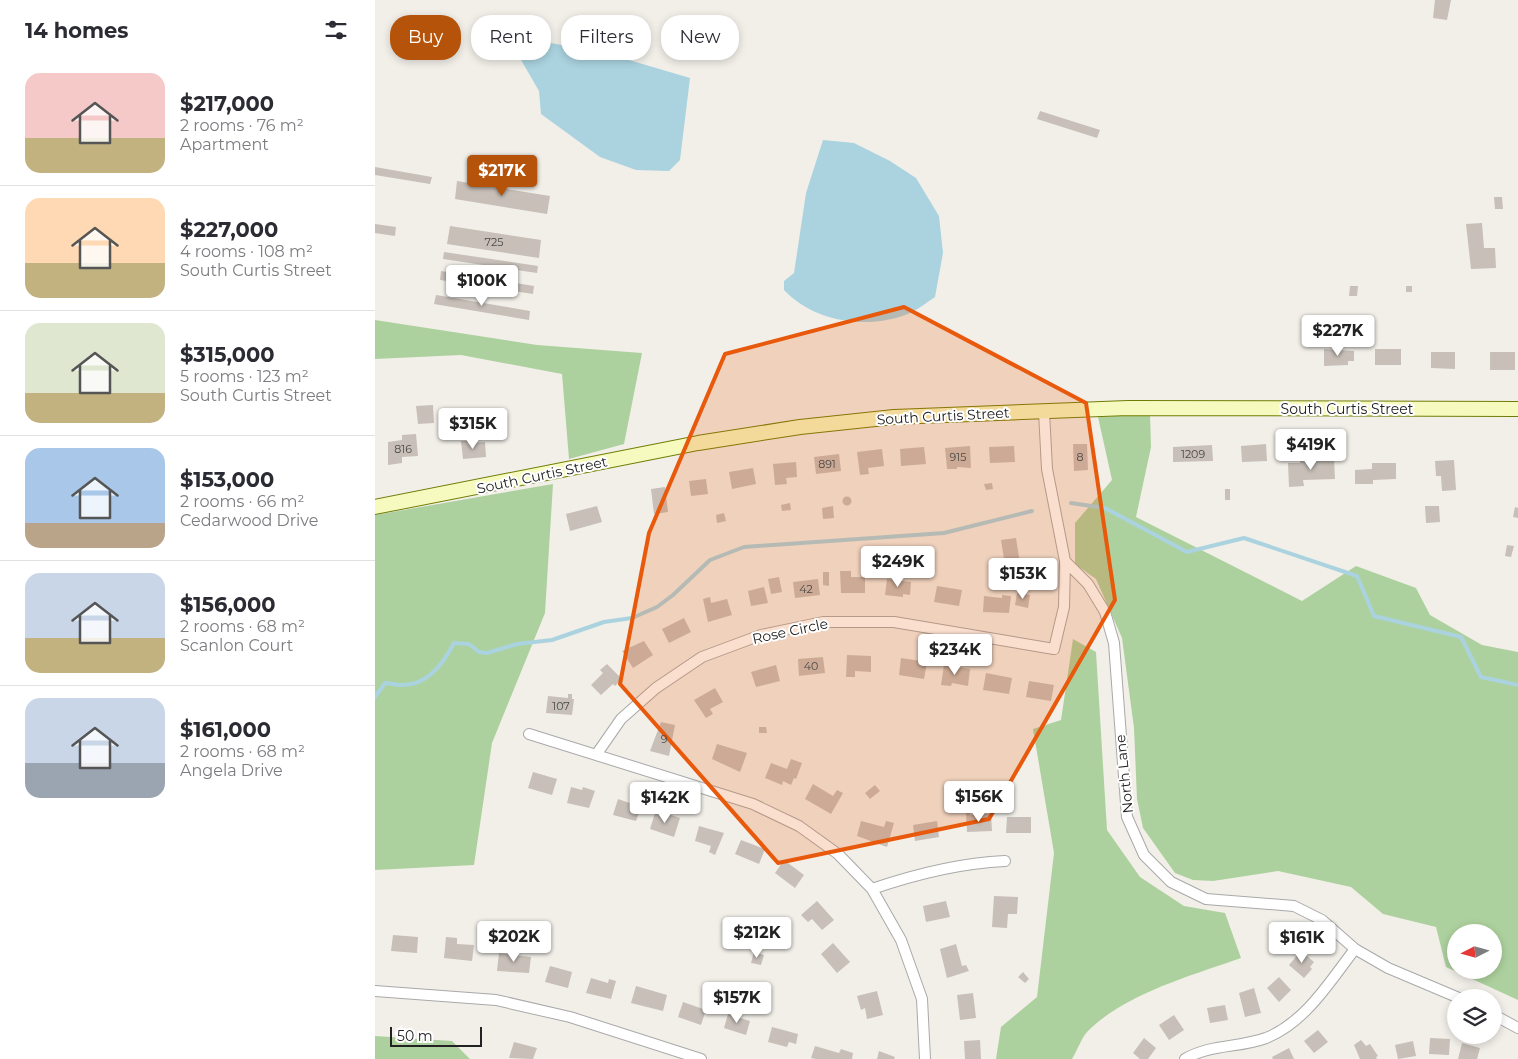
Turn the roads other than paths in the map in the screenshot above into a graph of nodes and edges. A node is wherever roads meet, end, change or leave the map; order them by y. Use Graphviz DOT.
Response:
graph roads {
  1 [pos="1518,409"];
  2 [pos="1044,412"];
  3 [pos="375,507"];
  4 [pos="1065,561"];
  5 [pos="529,734"];
  6 [pos="596,754"];
  7 [pos="1005,862"];
  8 [pos="872,889"];
  9 [pos="1355,948"];
  10 [pos="375,991"];
  11 [pos="1447,993"];
  12 [pos="1502,1019"];
  13 [pos="1518,1028"];
  14 [pos="701,1059"];
  15 [pos="925,1059"];
  16 [pos="1185,1059"];
  1 -- 2 [label="street, South Curtis Street"];
  2 -- 3 [label="street, South Curtis Street"];
  2 -- 4 [label="street"];
  4 -- 6 [label="street, Rose Circle"];
  4 -- 9 [label="street, North Lane"];
  5 -- 6 [label="street"];
  6 -- 8 [label="street"];
  7 -- 8 [label="street"];
  8 -- 15 [label="street"];
  9 -- 11 [label="street, North Lane"];
  9 -- 16 [label="street"];
  10 -- 14 [label="street"];
  12 -- 13 [label="street"];
}
